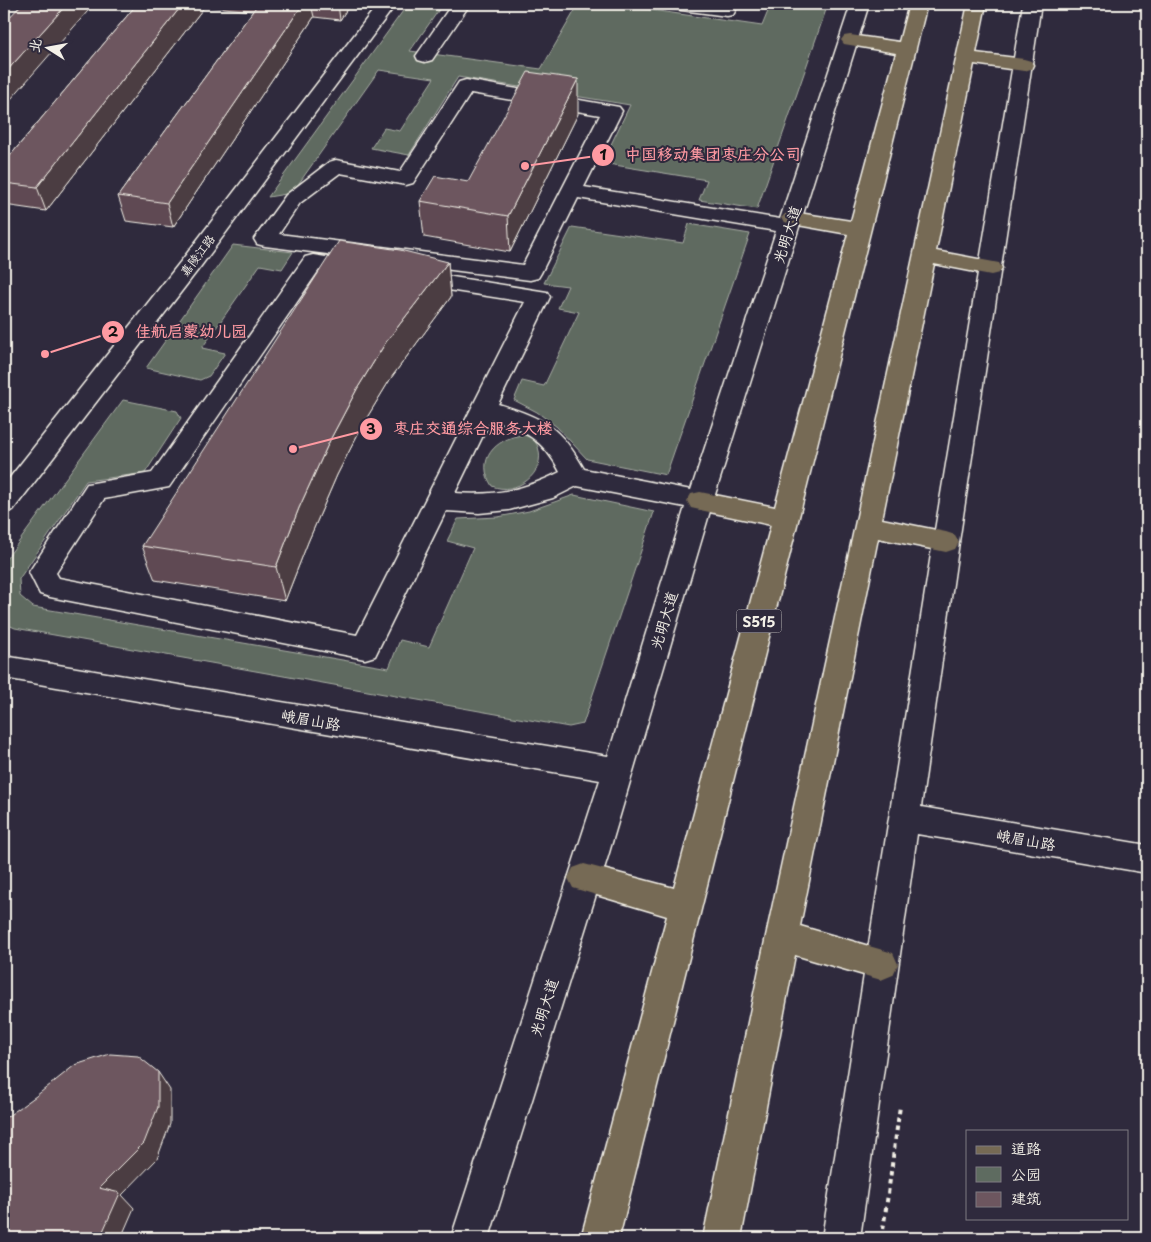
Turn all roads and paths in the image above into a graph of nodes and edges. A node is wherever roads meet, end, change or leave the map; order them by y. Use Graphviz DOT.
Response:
graph roads {
  1 [pos="387,4"];
  2 [pos="461,4"];
  3 [pos="674,4"];
  4 [pos="730,4"];
  5 [pos="860,4"];
  6 [pos="918,4"];
  7 [pos="977,4"];
  8 [pos="1032,4"];
  9 [pos="850,40"];
  10 [pos="906,49"];
  11 [pos="426,56"];
  12 [pos="966,57"];
  13 [pos="1024,65"];
  14 [pos="571,191"];
  15 [pos="790,222"];
  16 [pos="860,229"];
  17 [pos="924,255"];
  18 [pos="991,268"];
  19 [pos="484,408"];
  20 [pos="575,476"];
  21 [pos="438,501"];
  22 [pos="700,501"];
  23 [pos="4,503"];
  24 [pos="785,518"];
  25 [pos="867,526"];
  26 [pos="946,542"];
  27 [pos="4,667"];
  28 [pos="617,770"];
  29 [pos="904,818"];
  30 [pos="1147,859"];
  31 [pos="584,878"];
  32 [pos="685,906"];
  33 [pos="782,936"];
  34 [pos="881,964"];
  35 [pos="470,1238"];
  36 [pos="600,1238"];
  37 [pos="722,1238"];
  38 [pos="841,1238"];
  1 -- 23 [label="street, 嘉陵江路"];
  2 -- 11 [label="street"];
  3 -- 4 [label="street"];
  5 -- 9 [label="street, 光明大道"];
  6 -- 10 [label="main road, S515"];
  7 -- 12 [label="main road"];
  8 -- 13 [label="street"];
  9 -- 10 [label="main road"];
  9 -- 15 [label="street, 光明大道"];
  10 -- 16 [label="main road, S515"];
  12 -- 13 [label="main road"];
  12 -- 17 [label="main road"];
  13 -- 18 [label="street"];
  14 -- 14 [label="street"];
  14 -- 15 [label="street"];
  15 -- 16 [label="main road"];
  15 -- 22 [label="street, 光明大道"];
  16 -- 24 [label="main road, S515"];
  17 -- 18 [label="main road"];
  17 -- 25 [label="main road"];
  18 -- 26 [label="street"];
  19 -- 20 [label="street"];
  19 -- 21 [label="street"];
  19 -- 21 [label="street"];
  20 -- 21 [label="street"];
  20 -- 22 [label="street"];
  22 -- 24 [label="main road"];
  22 -- 28 [label="street, 光明大道"];
  24 -- 32 [label="main road, S515"];
  25 -- 26 [label="main road"];
  25 -- 33 [label="main road"];
  26 -- 29 [label="street"];
  27 -- 28 [label="street, 峨眉山路"];
  28 -- 31 [label="street, 光明大道"];
  29 -- 30 [label="street, 峨眉山路"];
  29 -- 34 [label="street"];
  31 -- 32 [label="main road"];
  31 -- 35 [label="street, 光明大道"];
  32 -- 36 [label="main road, S515"];
  33 -- 34 [label="main road"];
  33 -- 37 [label="main road"];
  34 -- 38 [label="street"];
}
